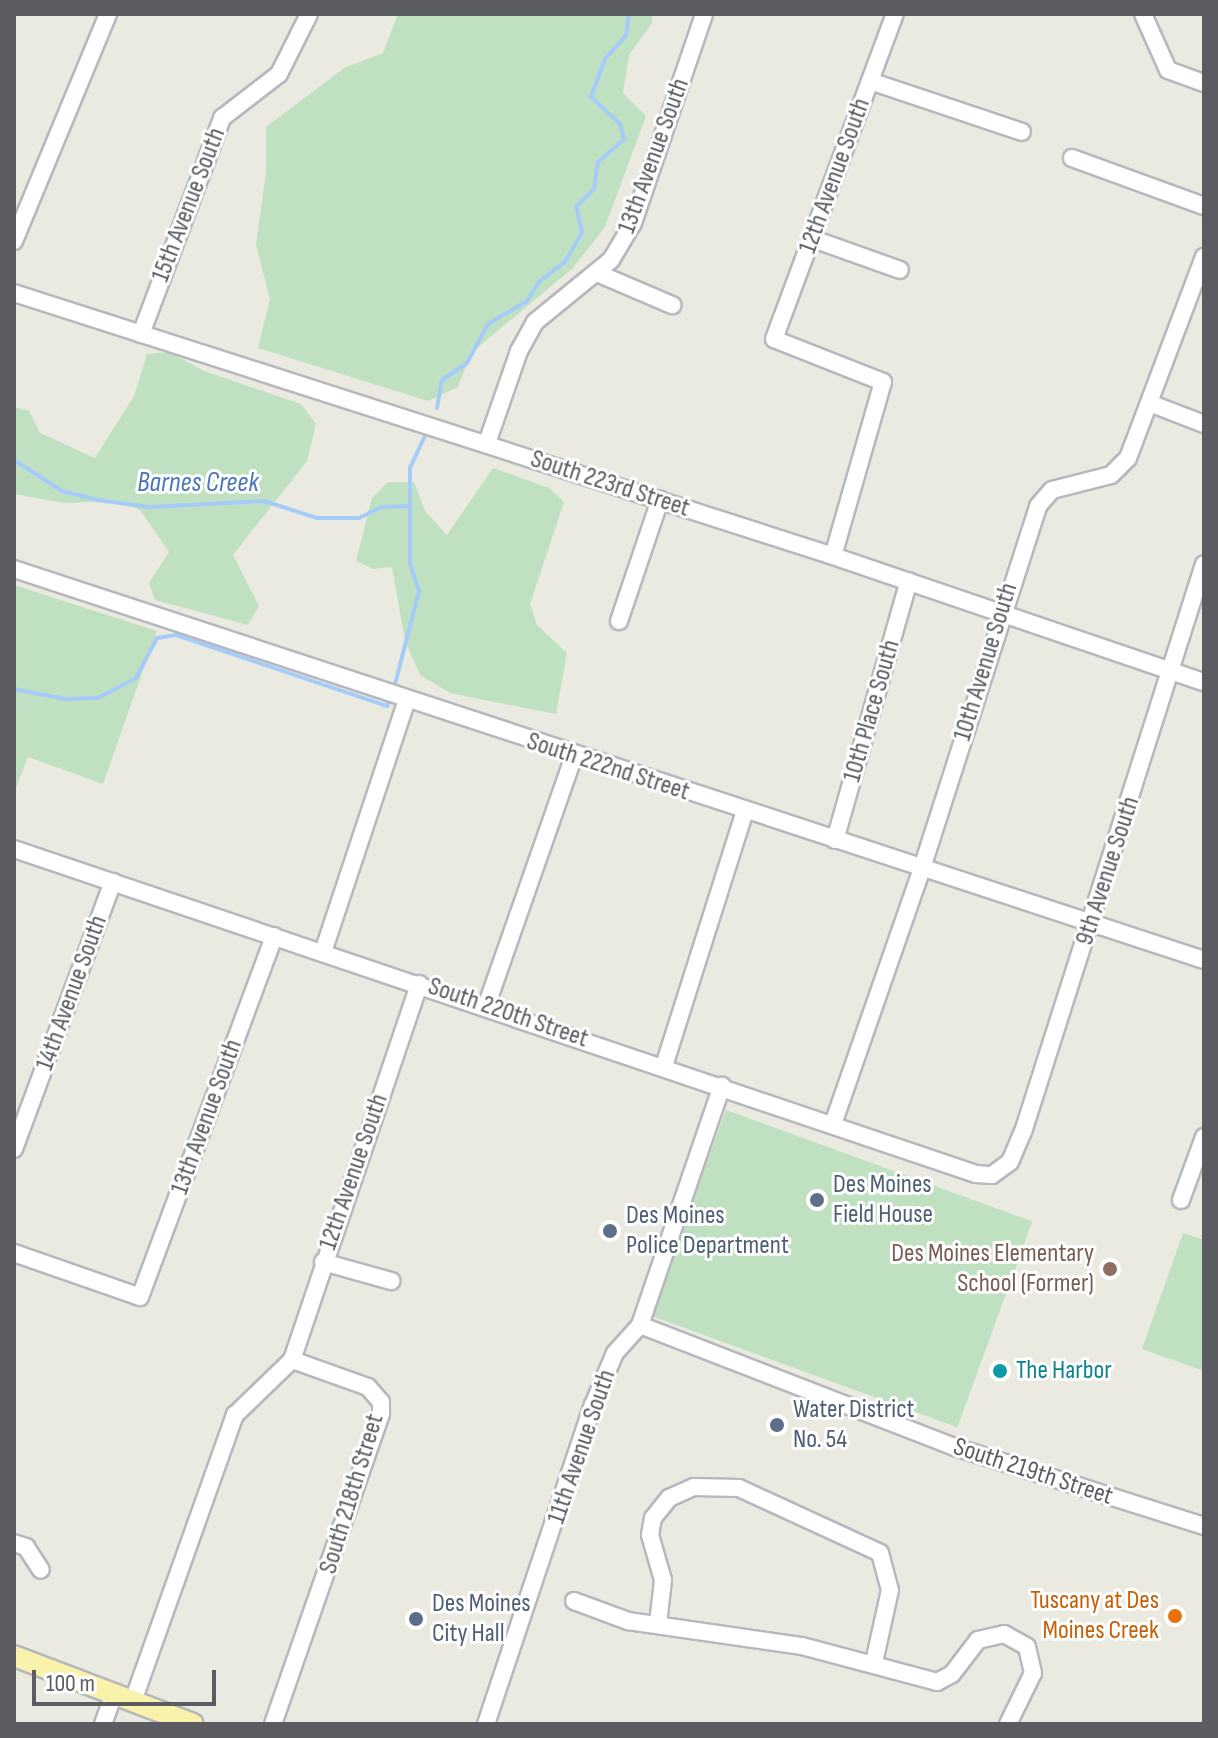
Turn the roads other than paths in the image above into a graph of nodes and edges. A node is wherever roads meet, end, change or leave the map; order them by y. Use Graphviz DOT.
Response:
graph roads {
  1 [pos="108,14"];
  2 [pos="309,14"];
  3 [pos="704,14"];
  4 [pos="895,14"];
  5 [pos="1143,14"];
  6 [pos="870,81"];
  7 [pos="1204,83"];
  8 [pos="1022,132"];
  9 [pos="1072,158"];
  10 [pos="1204,206"];
  11 [pos="813,239"];
  12 [pos="14,241"];
  13 [pos="1204,257"];
  14 [pos="900,270"];
  15 [pos="597,273"];
  16 [pos="14,293"];
  17 [pos="672,305"];
  18 [pos="141,334"];
  19 [pos="1152,404"];
  20 [pos="1204,424"];
  21 [pos="487,443"];
  22 [pos="660,500"];
  23 [pos="833,556"];
  24 [pos="1204,564"];
  25 [pos="14,569"];
  26 [pos="909,581"];
  27 [pos="1001,613"];
  28 [pos="619,621"];
  29 [pos="1172,672"];
  30 [pos="1204,682"];
  31 [pos="406,702"];
  32 [pos="574,756"];
  33 [pos="745,811"];
  34 [pos="835,840"];
  35 [pos="14,849"];
  36 [pos="922,868"];
  37 [pos="113,882"];
  38 [pos="1091,925"];
  39 [pos="274,936"];
  40 [pos="323,952"];
  41 [pos="1204,960"];
  42 [pos="419,984"];
  43 [pos="486,1007"];
  44 [pos="664,1066"];
  45 [pos="722,1086"];
  46 [pos="833,1124"];
  47 [pos="1204,1137"];
  48 [pos="14,1149"];
  49 [pos="1000,1172"];
  50 [pos="1181,1200"];
  51 [pos="14,1253"];
  52 [pos="323,1262"];
  53 [pos="391,1281"];
  54 [pos="640,1325"];
  55 [pos="292,1360"];
  56 [pos="1204,1526"];
  57 [pos="14,1543"];
  58 [pos="41,1570"];
  59 [pos="574,1601"];
  60 [pos="658,1624"];
  61 [pos="14,1656"];
  62 [pos="874,1662"];
  63 [pos="123,1697"];
  64 [pos="103,1724"];
  65 [pos="193,1724"];
  66 [pos="273,1724"];
  67 [pos="486,1724"];
  68 [pos="1008,1724"];
  1 -- 12 [label="street"];
  2 -- 18 [label="street, 15th Avenue South"];
  3 -- 15 [label="street, 13th Avenue South"];
  4 -- 6 [label="street, 12th Avenue South"];
  5 -- 7 [label="street"];
  6 -- 8 [label="street"];
  6 -- 11 [label="street, 12th Avenue South"];
  9 -- 10 [label="street"];
  11 -- 14 [label="street"];
  11 -- 23 [label="street, 12th Avenue South"];
  13 -- 19 [label="street, 10th Avenue South"];
  15 -- 17 [label="street"];
  15 -- 21 [label="street, 13th Avenue South"];
  16 -- 18 [label="street, South 223rd Street"];
  18 -- 21 [label="street, South 223rd Street"];
  19 -- 20 [label="street"];
  19 -- 27 [label="street, 10th Avenue South"];
  21 -- 22 [label="street, South 223rd Street"];
  22 -- 23 [label="street, South 223rd Street"];
  22 -- 28 [label="street"];
  23 -- 26 [label="street, South 223rd Street"];
  24 -- 29 [label="street, 9th Avenue South"];
  25 -- 31 [label="street, South 222nd Street"];
  26 -- 27 [label="street, South 223rd Street"];
  26 -- 34 [label="street, 10th Place South"];
  27 -- 29 [label="street, South 223rd Street"];
  27 -- 36 [label="street, 10th Avenue South"];
  29 -- 30 [label="street, South 223rd Street"];
  29 -- 38 [label="street, 9th Avenue South"];
  31 -- 32 [label="street, South 222nd Street"];
  31 -- 40 [label="street"];
  32 -- 33 [label="street, South 222nd Street"];
  32 -- 43 [label="street"];
  33 -- 34 [label="street, South 222nd Street"];
  33 -- 44 [label="street"];
  34 -- 36 [label="street, South 222nd Street"];
  35 -- 37 [label="street, South 220th Street"];
  36 -- 38 [label="street, South 222nd Street"];
  36 -- 46 [label="street, 10th Avenue South"];
  37 -- 39 [label="street, South 220th Street"];
  37 -- 48 [label="street, 14th Avenue South"];
  38 -- 41 [label="street, South 222nd Street"];
  38 -- 49 [label="street, 9th Avenue South"];
  39 -- 40 [label="street, South 220th Street"];
  39 -- 51 [label="street, 13th Avenue South"];
  40 -- 42 [label="street, South 220th Street"];
  42 -- 43 [label="street, South 220th Street"];
  42 -- 52 [label="street, 12th Avenue South"];
  43 -- 44 [label="street, South 220th Street"];
  44 -- 45 [label="street, South 220th Street"];
  45 -- 46 [label="street, South 220th Street"];
  45 -- 54 [label="street, 11th Avenue South"];
  46 -- 49 [label="street, South 220th Street"];
  47 -- 50 [label="street"];
  52 -- 53 [label="street"];
  52 -- 55 [label="street, 12th Avenue South"];
  54 -- 56 [label="street, South 219th Street"];
  54 -- 67 [label="street, 11th Avenue South"];
  55 -- 63 [label="street"];
  55 -- 66 [label="street, South 218th Street"];
  57 -- 58 [label="street"];
  59 -- 60 [label="street"];
  60 -- 62 [label="street"];
  60 -- 62 [label="street"];
  61 -- 63 [label="main road"];
  62 -- 68 [label="street"];
  63 -- 64 [label="street"];
  63 -- 65 [label="main road"];
}
